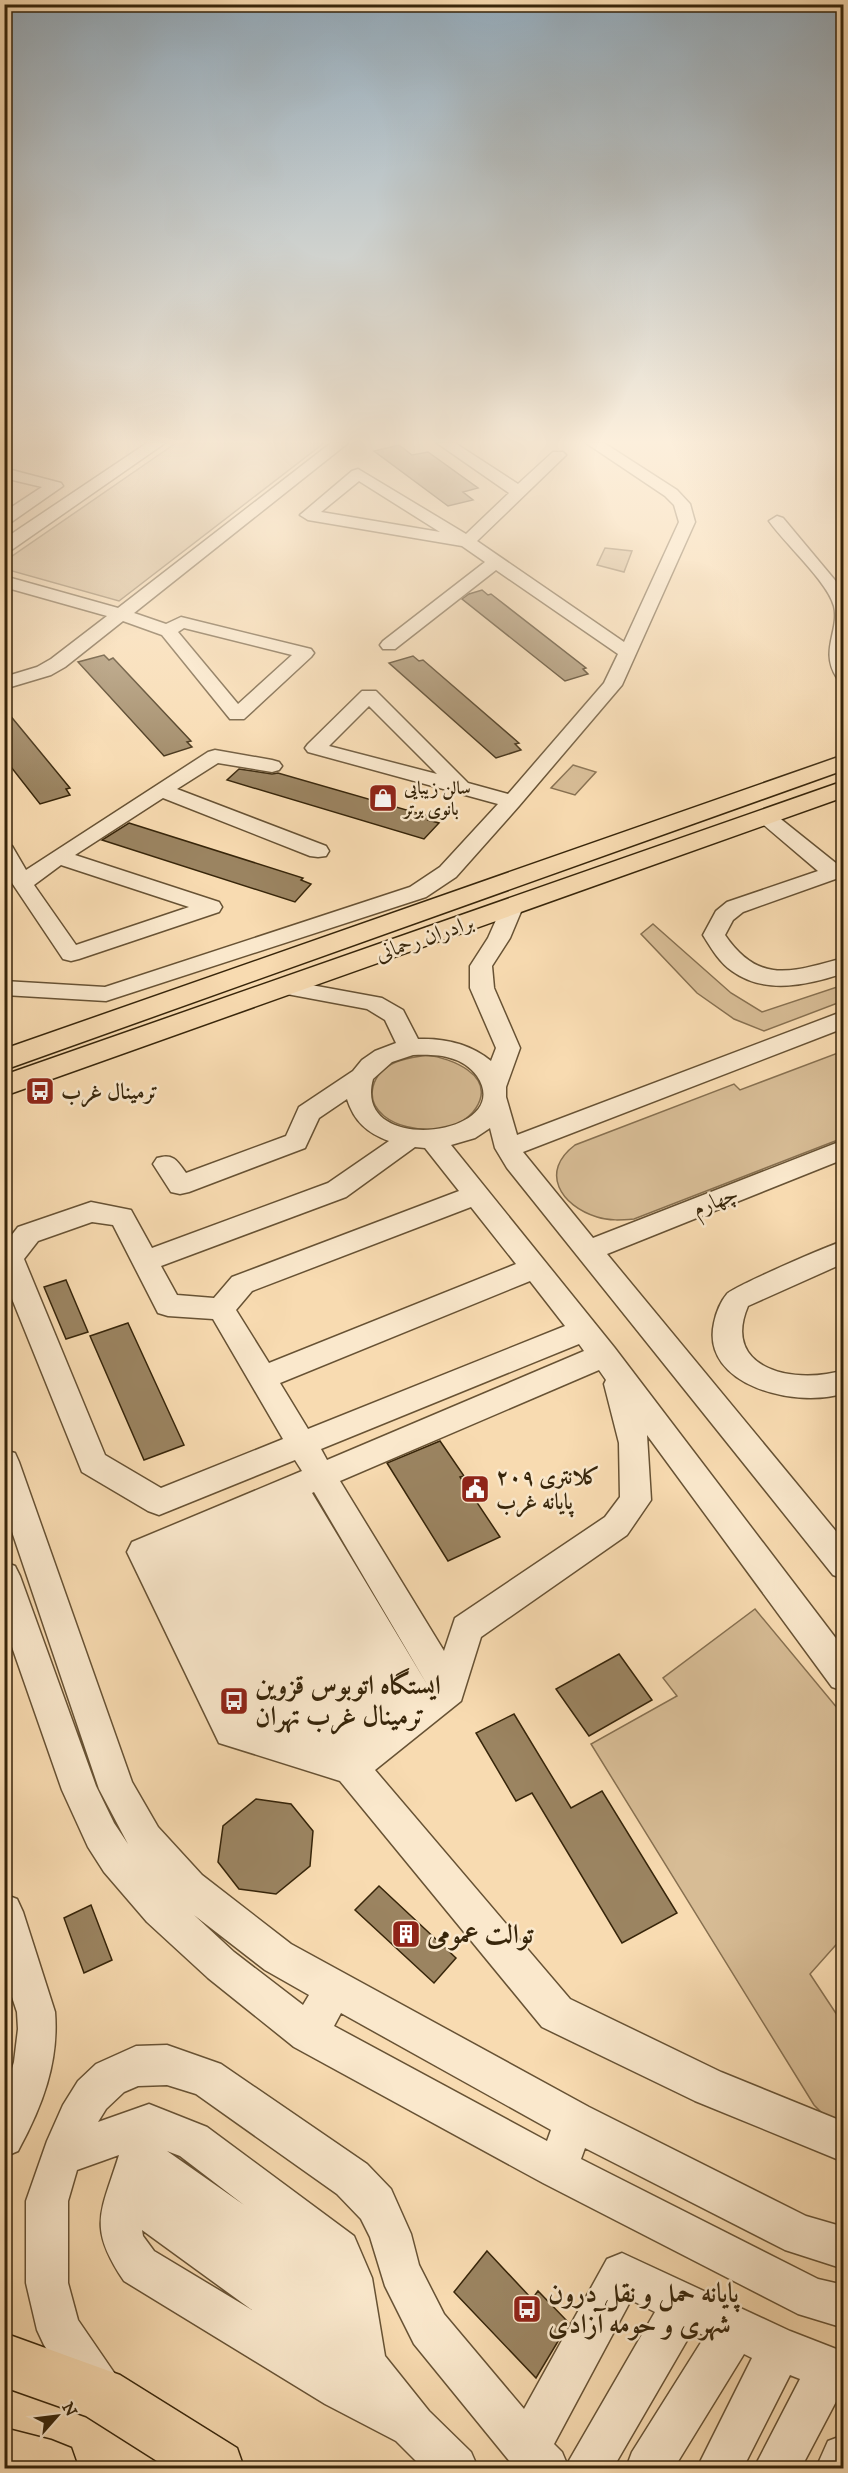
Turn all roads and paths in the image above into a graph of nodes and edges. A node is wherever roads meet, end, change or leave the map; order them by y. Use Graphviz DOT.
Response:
graph roads {
  1 [pos="192,558"];
  2 [pos="491,558"];
  3 [pos="671,558"];
  4 [pos="808,558"];
  5 [pos="496,562"];
  6 [pos="4,581"];
  7 [pos="121,614"];
  8 [pos="168,631"];
  9 [pos="389,645"];
  10 [pos="628,653"];
  11 [pos="843,674"];
  12 [pos="4,683"];
  13 [pos="843,762"];
  14 [pos="272,766"];
  15 [pos="461,787"];
  16 [pos="843,788"];
  17 [pos="161,790"];
  18 [pos="512,802"];
  19 [pos="774,813"];
  20 [pos="4,851"];
  21 [pos="318,851"];
  22 [pos="58,857"];
  23 [pos="840,866"];
  24 [pos="22,883"];
  25 [pos="512,907"];
  26 [pos="843,965"];
  27 [pos="284,987"];
  28 [pos="4,988"];
  29 [pos="843,1020"];
  30 [pos="410,1048"];
  31 [pos="4,1060"];
  32 [pos="362,1077"];
  33 [pos="4,1086"];
  34 [pos="495,1092"];
  35 [pos="422,1139"];
  36 [pos="508,1148"];
  37 [pos="843,1149"];
  38 [pos="166,1164"];
  39 [pos="477,1194"];
  40 [pos="587,1251"];
  41 [pos="843,1251"];
  42 [pos="146,1261"];
  43 [pos="535,1268"];
  44 [pos="221,1309"];
  45 [pos="584,1330"];
  46 [pos="610,1363"];
  47 [pos="262,1378"];
  48 [pos="843,1381"];
  49 [pos="302,1445"];
  50 [pos="4,1462"];
  51 [pos="230,1515"];
  52 [pos="839,1552"];
  53 [pos="4,1576"];
  54 [pos="843,1676"];
  55 [pos="449,1690"];
  56 [pos="351,1768"];
  57 [pos="4,1912"];
  58 [pos="334,1988"];
  59 [pos="309,2033"];
  60 [pos="575,2121"];
  61 [pos="4,2137"];
  62 [pos="843,2142"];
  63 [pos="61,2155"];
  64 [pos="138,2158"];
  65 [pos="556,2169"];
  66 [pos="843,2248"];
  67 [pos="685,2303"];
  68 [pos="843,2307"];
  69 [pos="735,2328"];
  70 [pos="780,2349"];
  71 [pos="4,2360"];
  72 [pos="365,2365"];
  73 [pos="837,2371"];
  74 [pos="101,2394"];
  75 [pos="412,2427"];
  76 [pos="4,2455"];
  77 [pos="843,2457"];
  78 [pos="537,2458"];
  79 [pos="51,2469"];
  80 [pos="217,2469"];
  81 [pos="455,2469"];
  82 [pos="588,2469"];
  83 [pos="648,2469"];
  84 [pos="719,2469"];
  85 [pos="777,2469"];
  86 [pos="837,2469"];
  1 -- 7 [label="street"];
  2 -- 5 [label="street"];
  3 -- 10 [label="street"];
  4 -- 11 [label="street"];
  5 -- 9 [label="street"];
  5 -- 10 [label="street"];
  6 -- 7 [label="street"];
  7 -- 8 [label="street"];
  7 -- 12 [label="street"];
  8 -- 8 [label="street"];
  10 -- 18 [label="street"];
  13 -- 31 [label="main road, برادران رحمانی"];
  14 -- 17 [label="street"];
  15 -- 15 [label="street"];
  15 -- 18 [label="street"];
  16 -- 19 [label="main road, برادران رحمانی"];
  17 -- 21 [label="street"];
  17 -- 22 [label="street"];
  18 -- 28 [label="street"];
  19 -- 23 [label="street"];
  19 -- 25 [label="main road, برادران رحمانی"];
  20 -- 24 [label="street"];
  22 -- 24 [label="street"];
  22 -- 24 [label="street"];
  23 -- 26 [label="street"];
  25 -- 27 [label="main road, برادران رحمانی"];
  25 -- 34 [label="street"];
  27 -- 30 [label="street"];
  27 -- 33 [label="main road, برادران رحمانی"];
  29 -- 36 [label="street"];
  30 -- 32 [label="street"];
  30 -- 34 [label="street"];
  32 -- 35 [label="street"];
  32 -- 38 [label="street"];
  34 -- 35 [label="street"];
  34 -- 36 [label="street"];
  35 -- 39 [label="street"];
  35 -- 42 [label="street"];
  36 -- 40 [label="street"];
  37 -- 40 [label="street, چهارم"];
  39 -- 43 [label="street"];
  39 -- 44 [label="street"];
  40 -- 52 [label="street"];
  41 -- 48 [label="street"];
  42 -- 44 [label="street"];
  42 -- 49 [label="street"];
  43 -- 45 [label="street"];
  43 -- 47 [label="street"];
  44 -- 47 [label="street"];
  45 -- 46 [label="street"];
  45 -- 49 [label="street"];
  46 -- 51 [label="street"];
  46 -- 54 [label="street"];
  46 -- 55 [label="street"];
  47 -- 49 [label="street"];
  49 -- 51 [label="street"];
  50 -- 58 [label="street"];
  51 -- 55 [label="street"];
  51 -- 56 [label="street"];
  51 -- 56 [label="street"];
  51 -- 56 [label="street"];
  51 -- 56 [label="street"];
  53 -- 59 [label="street"];
  55 -- 56 [label="street"];
  56 -- 62 [label="street"];
  57 -- 61 [label="street"];
  58 -- 59 [label="street"];
  58 -- 60 [label="street"];
  59 -- 65 [label="street"];
  60 -- 65 [label="street"];
  60 -- 66 [label="street"];
  63 -- 64 [label="street"];
  63 -- 74 [label="street"];
  63 -- 78 [label="street"];
  64 -- 72 [label="street"];
  64 -- 72 [label="street"];
  64 -- 75 [label="street"];
  65 -- 68 [label="street"];
  67 -- 69 [label="street"];
  67 -- 78 [label="street"];
  67 -- 82 [label="street"];
  69 -- 70 [label="street"];
  69 -- 83 [label="street"];
  70 -- 73 [label="street"];
  70 -- 84 [label="street"];
  71 -- 74 [label="main road"];
  72 -- 75 [label="street"];
  73 -- 85 [label="street"];
  74 -- 80 [label="main road"];
  75 -- 81 [label="street"];
  76 -- 79 [label="main road"];
  77 -- 86 [label="street"];
}
